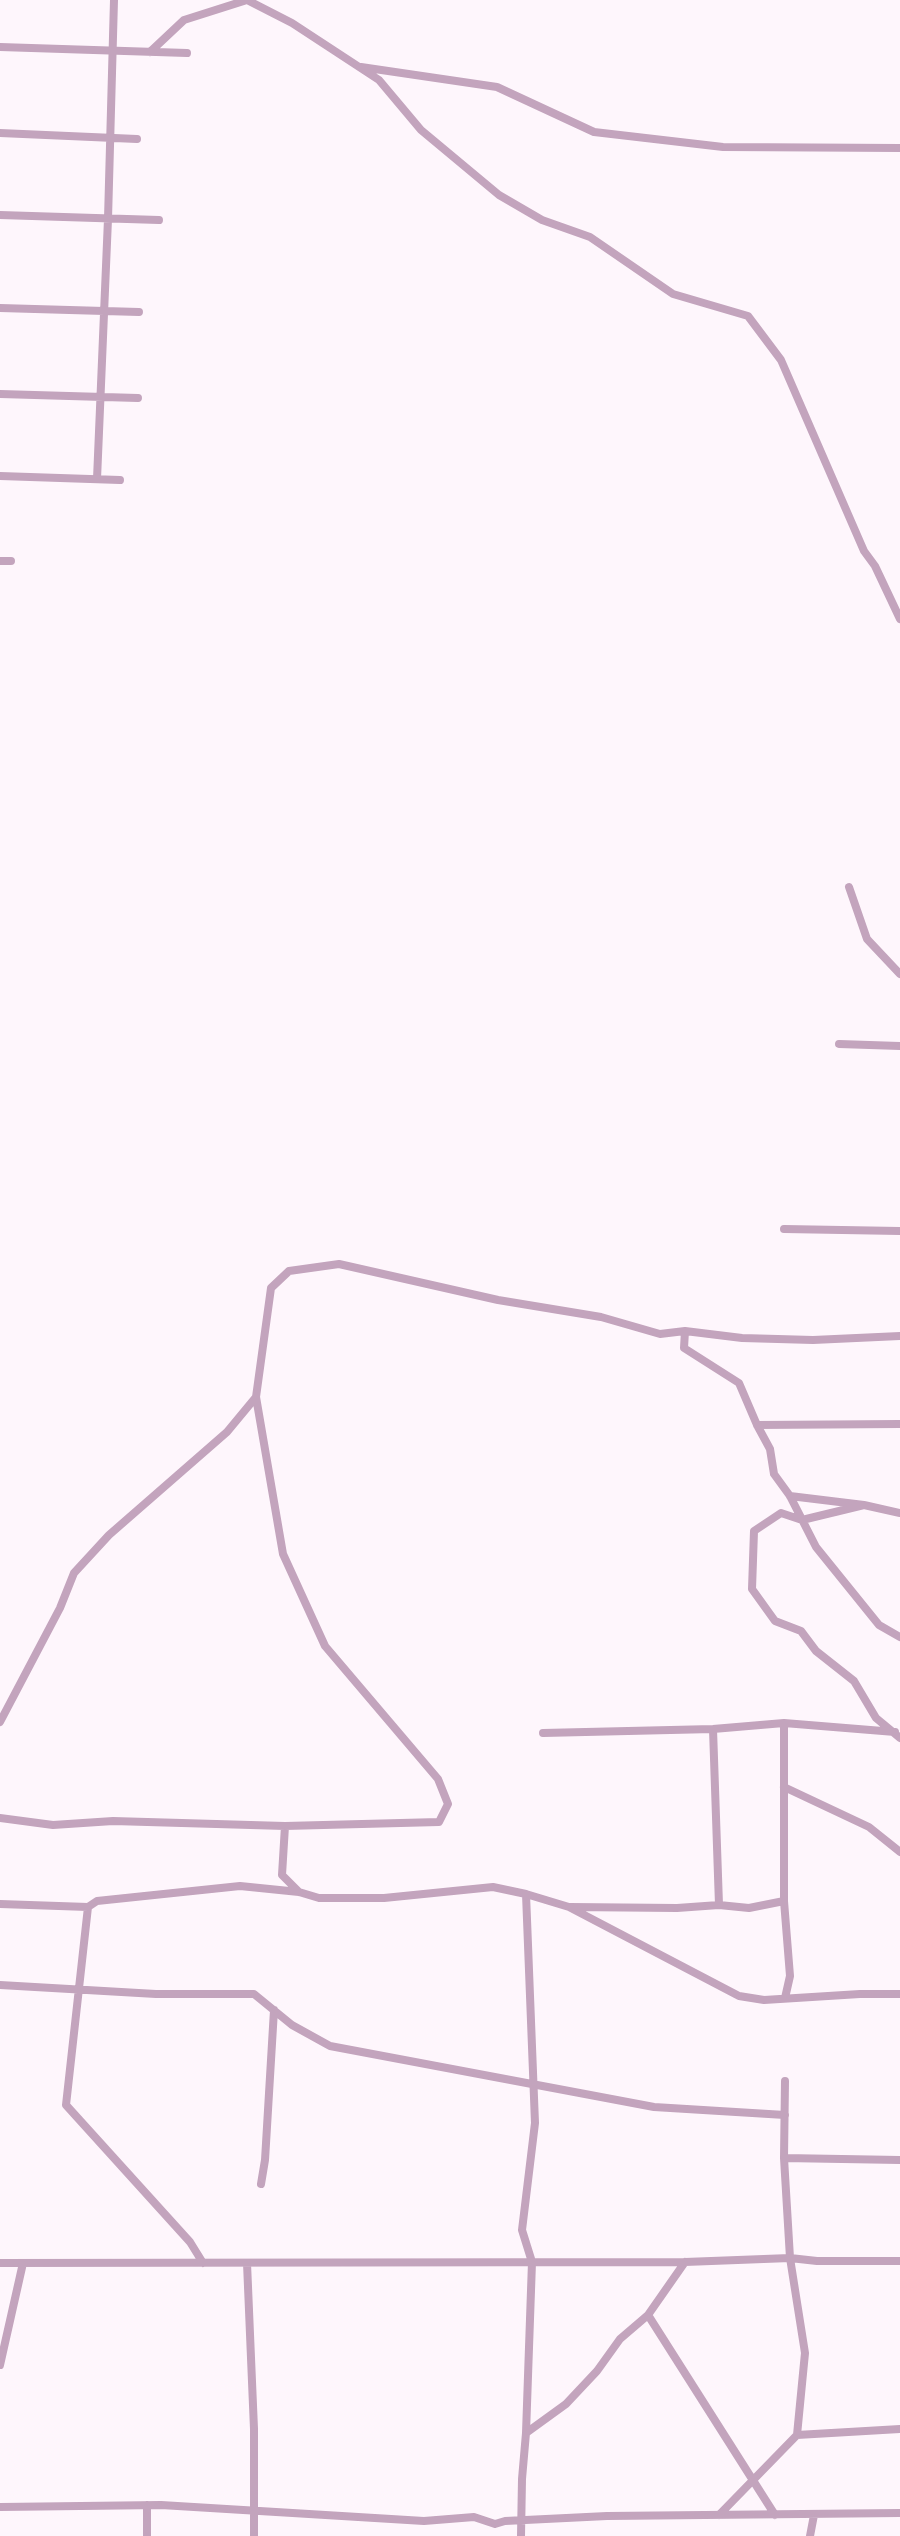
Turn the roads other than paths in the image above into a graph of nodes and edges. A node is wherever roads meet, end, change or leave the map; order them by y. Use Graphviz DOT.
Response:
graph roads {
  1 [pos="114,0"];
  2 [pos="247,0"];
  3 [pos="0,47"];
  4 [pos="113,51"];
  5 [pos="150,52"];
  6 [pos="187,53"];
  7 [pos="358,66"];
  8 [pos="0,133"];
  9 [pos="111,137"];
  10 [pos="137,138"];
  11 [pos="900,148"];
  12 [pos="0,215"];
  13 [pos="108,219"];
  14 [pos="159,220"];
  15 [pos="0,308"];
  16 [pos="104,311"];
  17 [pos="139,312"];
  18 [pos="0,394"];
  19 [pos="101,398"];
  20 [pos="138,398"];
  21 [pos="0,476"];
  22 [pos="97,479"];
  23 [pos="120,480"];
  24 [pos="0,561"];
  25 [pos="11,561"];
  26 [pos="900,619"];
  27 [pos="849,887"];
  28 [pos="900,974"];
  29 [pos="839,1044"];
  30 [pos="900,1046"];
  31 [pos="784,1229"];
  32 [pos="900,1231"];
  33 [pos="685,1331"];
  34 [pos="900,1336"];
  35 [pos="256,1397"];
  36 [pos="900,1424"];
  37 [pos="757,1425"];
  38 [pos="790,1496"];
  39 [pos="864,1505"];
  40 [pos="900,1513"];
  41 [pos="802,1520"];
  42 [pos="900,1637"];
  43 [pos="0,1722"];
  44 [pos="784,1723"];
  45 [pos="714,1729"];
  46 [pos="543,1733"];
  47 [pos="898,1734"];
  48 [pos="784,1787"];
  49 [pos="0,1818"];
  50 [pos="285,1826"];
  51 [pos="900,1852"];
  52 [pos="299,1892"];
  53 [pos="526,1894"];
  54 [pos="784,1901"];
  55 [pos="0,1904"];
  56 [pos="719,1905"];
  57 [pos="88,1907"];
  58 [pos="569,1907"];
  59 [pos="0,1985"];
  60 [pos="77,1988"];
  61 [pos="900,1994"];
  62 [pos="785,1998"];
  63 [pos="274,2010"];
  64 [pos="785,2081"];
  65 [pos="534,2084"];
  66 [pos="785,2115"];
  67 [pos="784,2158"];
  68 [pos="900,2160"];
  69 [pos="261,2184"];
  70 [pos="790,2258"];
  71 [pos="900,2261"];
  72 [pos="532,2262"];
  73 [pos="685,2262"];
  74 [pos="0,2263"];
  75 [pos="22,2263"];
  76 [pos="203,2263"];
  77 [pos="247,2264"];
  78 [pos="648,2315"];
  79 [pos="0,2365"];
  80 [pos="900,2429"];
  81 [pos="526,2433"];
  82 [pos="796,2435"];
  83 [pos="752,2478"];
  84 [pos="147,2505"];
  85 [pos="0,2507"];
  86 [pos="254,2511"];
  87 [pos="900,2513"];
  88 [pos="719,2515"];
  89 [pos="775,2515"];
  90 [pos="814,2515"];
  91 [pos="521,2522"];
  92 [pos="148,2536"];
  93 [pos="254,2536"];
  94 [pos="521,2536"];
  95 [pos="810,2536"];
  1 -- 4 [label="street"];
  2 -- 5 [label="street"];
  2 -- 7 [label="street"];
  3 -- 4 [label="street"];
  4 -- 5 [label="street"];
  4 -- 9 [label="street"];
  5 -- 6 [label="street"];
  7 -- 11 [label="street"];
  7 -- 26 [label="street"];
  8 -- 9 [label="street"];
  9 -- 10 [label="street"];
  9 -- 13 [label="street"];
  12 -- 13 [label="street"];
  13 -- 14 [label="street"];
  13 -- 16 [label="street"];
  15 -- 16 [label="street"];
  16 -- 17 [label="street"];
  16 -- 19 [label="street"];
  18 -- 19 [label="street"];
  19 -- 20 [label="street"];
  19 -- 22 [label="street"];
  21 -- 22 [label="street"];
  22 -- 23 [label="street"];
  24 -- 25 [label="street"];
  27 -- 28 [label="street"];
  29 -- 30 [label="street"];
  31 -- 32 [label="street"];
  33 -- 34 [label="street"];
  33 -- 35 [label="street"];
  33 -- 37 [label="street"];
  35 -- 43 [label="street"];
  35 -- 50 [label="street"];
  36 -- 37 [label="street"];
  37 -- 38 [label="street"];
  38 -- 39 [label="street"];
  38 -- 41 [label="street"];
  39 -- 40 [label="street"];
  39 -- 41 [label="street"];
  41 -- 42 [label="street"];
  41 -- 47 [label="street"];
  44 -- 45 [label="street"];
  44 -- 47 [label="street"];
  44 -- 48 [label="street"];
  45 -- 46 [label="street"];
  45 -- 56 [label="street"];
  48 -- 51 [label="street"];
  48 -- 54 [label="street"];
  49 -- 50 [label="street"];
  50 -- 52 [label="street"];
  52 -- 53 [label="street"];
  52 -- 57 [label="street"];
  53 -- 58 [label="street"];
  53 -- 65 [label="street"];
  54 -- 56 [label="street"];
  54 -- 62 [label="street"];
  55 -- 57 [label="street"];
  56 -- 58 [label="street"];
  57 -- 60 [label="street"];
  58 -- 62 [label="street"];
  59 -- 60 [label="street"];
  60 -- 63 [label="street"];
  60 -- 76 [label="street"];
  61 -- 62 [label="street"];
  63 -- 65 [label="street"];
  63 -- 69 [label="street"];
  64 -- 66 [label="street"];
  65 -- 66 [label="street"];
  65 -- 72 [label="street"];
  66 -- 67 [label="street"];
  67 -- 68 [label="street"];
  67 -- 70 [label="street"];
  70 -- 71 [label="street"];
  70 -- 73 [label="street"];
  70 -- 82 [label="street"];
  72 -- 73 [label="street"];
  72 -- 77 [label="street"];
  72 -- 81 [label="street"];
  73 -- 78 [label="street"];
  74 -- 75 [label="street"];
  75 -- 76 [label="street"];
  75 -- 79 [label="street"];
  76 -- 77 [label="street"];
  77 -- 86 [label="street"];
  78 -- 81 [label="street"];
  78 -- 83 [label="street"];
  80 -- 82 [label="street"];
  81 -- 91 [label="street"];
  82 -- 83 [label="street"];
  83 -- 88 [label="street"];
  83 -- 89 [label="street"];
  84 -- 85 [label="street"];
  84 -- 86 [label="street"];
  84 -- 92 [label="street"];
  86 -- 91 [label="street"];
  86 -- 93 [label="street"];
  87 -- 90 [label="street"];
  88 -- 89 [label="street"];
  88 -- 91 [label="street"];
  89 -- 90 [label="street"];
  90 -- 95 [label="street"];
  91 -- 94 [label="street"];
}
